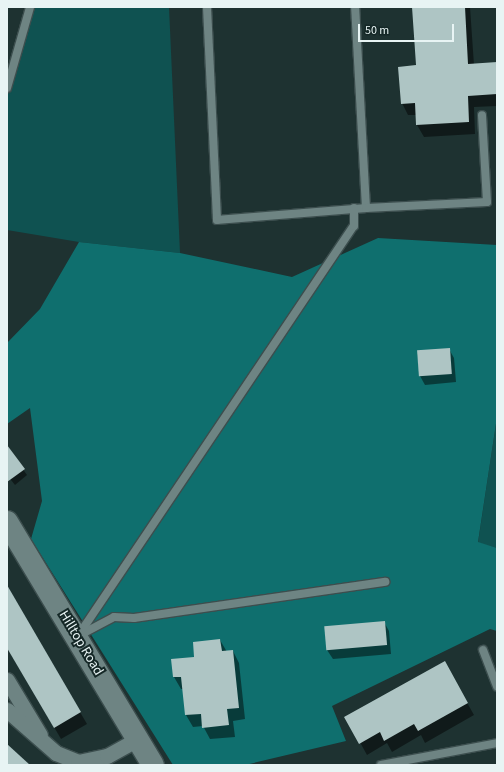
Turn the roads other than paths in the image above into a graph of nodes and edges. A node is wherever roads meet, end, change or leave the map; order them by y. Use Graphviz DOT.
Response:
graph roads {
  1 [pos="30,7"];
  2 [pos="207,7"];
  3 [pos="355,7"];
  4 [pos="7,88"];
  5 [pos="482,115"];
  6 [pos="354,208"];
  7 [pos="366,208"];
  8 [pos="7,522"];
  9 [pos="385,582"];
  10 [pos="78,637"];
  11 [pos="482,650"];
  12 [pos="7,680"];
  13 [pos="497,686"];
  14 [pos="7,710"];
  15 [pos="136,740"];
  16 [pos="497,743"];
  17 [pos="45,744"];
  18 [pos="153,765"];
  19 [pos="381,765"];
  1 -- 4 [label="lane"];
  2 -- 6 [label="lane"];
  3 -- 7 [label="lane"];
  5 -- 7 [label="lane"];
  6 -- 7 [label="lane"];
  6 -- 10 [label="lane"];
  8 -- 10 [label="street, Hilltop Road"];
  9 -- 10 [label="lane"];
  10 -- 15 [label="street, Hilltop Road"];
  11 -- 13 [label="lane"];
  12 -- 17 [label="street"];
  14 -- 17 [label="street"];
  15 -- 17 [label="street"];
  15 -- 18 [label="street, Hilltop Road"];
  16 -- 19 [label="lane"];
}
